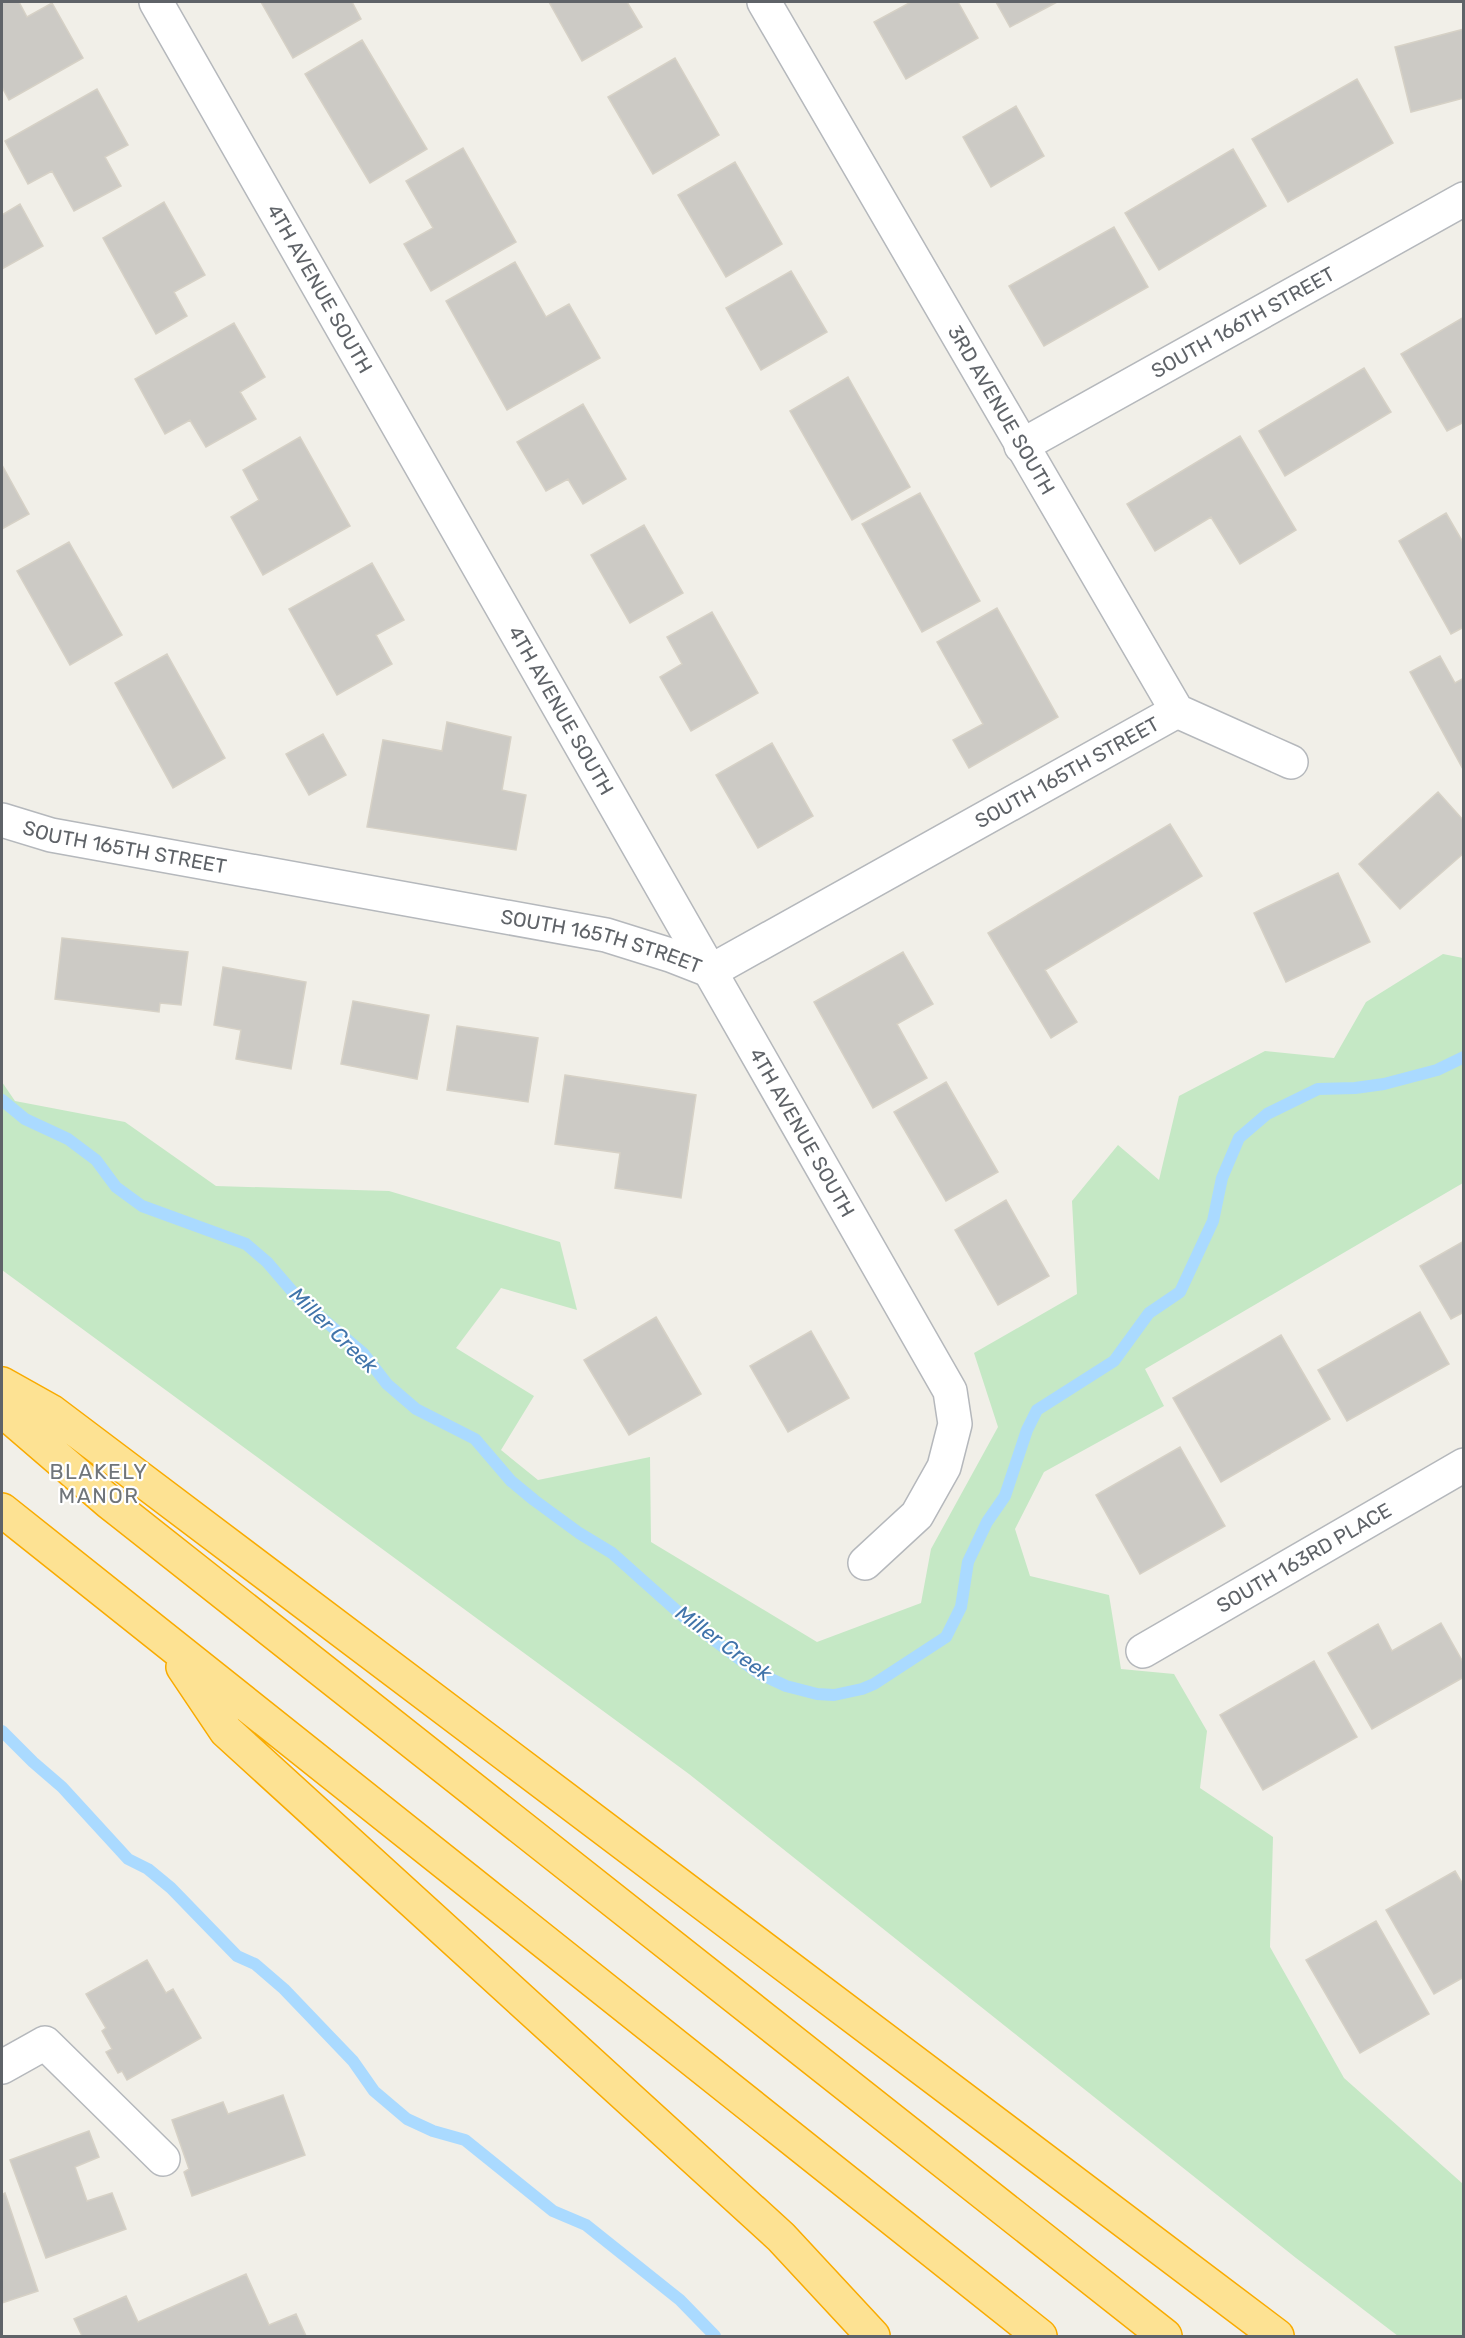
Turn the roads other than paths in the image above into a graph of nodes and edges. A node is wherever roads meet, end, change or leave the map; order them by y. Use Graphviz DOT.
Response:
graph roads {
  1 [pos="156,2"];
  2 [pos="764,2"];
  3 [pos="1464,199"];
  4 [pos="1021,446"];
  5 [pos="1177,711"];
  6 [pos="1291,762"];
  7 [pos="2,819"];
  8 [pos="711,971"];
  9 [pos="2,1384"];
  10 [pos="2,1410"];
  11 [pos="1464,1465"];
  12 [pos="2,1510"];
  13 [pos="865,1563"];
  14 [pos="166,1641"];
  15 [pos="1143,1651"];
  16 [pos="2,2067"];
  17 [pos="163,2159"];
  18 [pos="873,2337"];
  19 [pos="1040,2337"];
  20 [pos="1165,2337"];
  21 [pos="1277,2337"];
  1 -- 8 [label="street, 4TH AVENUE SOUTH"];
  2 -- 4 [label="street, 3RD AVENUE SOUTH"];
  3 -- 4 [label="street, SOUTH 166TH STREET"];
  4 -- 5 [label="street, 3RD AVENUE SOUTH"];
  5 -- 6 [label="street"];
  5 -- 8 [label="street, SOUTH 165TH STREET"];
  7 -- 8 [label="street, SOUTH 165TH STREET"];
  8 -- 13 [label="street, 4TH AVENUE SOUTH"];
  9 -- 21 [label="highway"];
  10 -- 20 [label="highway"];
  11 -- 15 [label="street, SOUTH 163RD PLACE"];
  12 -- 14 [label="highway"];
  14 -- 18 [label="highway"];
  14 -- 19 [label="highway"];
  16 -- 17 [label="street"];
}
